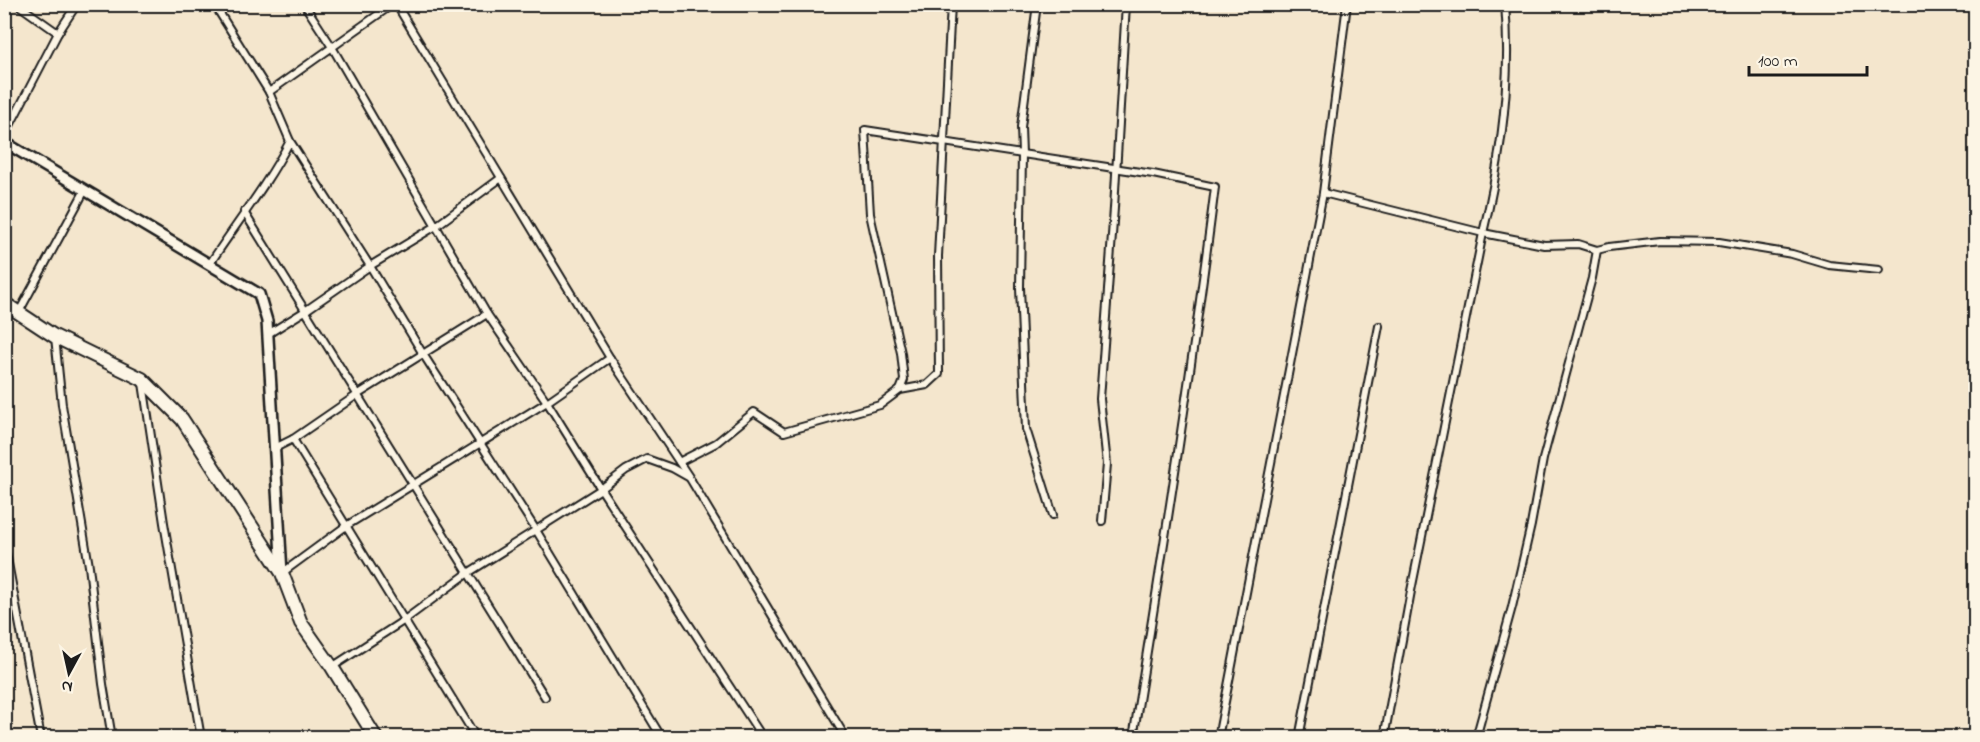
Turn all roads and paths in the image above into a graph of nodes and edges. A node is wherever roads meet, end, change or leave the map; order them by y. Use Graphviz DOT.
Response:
graph roads {
  1 [pos="17,4"];
  2 [pos="77,4"];
  3 [pos="214,4"];
  4 [pos="304,4"];
  5 [pos="395,4"];
  6 [pos="951,4"];
  7 [pos="1037,4"];
  8 [pos="1126,4"];
  9 [pos="1347,4"];
  10 [pos="1505,4"];
  11 [pos="58,33"];
  12 [pos="332,47"];
  13 [pos="269,92"];
  14 [pos="4,137"];
  15 [pos="290,141"];
  16 [pos="4,142"];
  17 [pos="943,142"];
  18 [pos="1022,154"];
  19 [pos="1117,169"];
  20 [pos="501,178"];
  21 [pos="85,190"];
  22 [pos="1323,193"];
  23 [pos="244,212"];
  24 [pos="436,226"];
  25 [pos="1483,233"];
  26 [pos="1597,250"];
  27 [pos="209,265"];
  28 [pos="370,266"];
  29 [pos="1879,270"];
  30 [pos="4,303"];
  31 [pos="305,311"];
  32 [pos="19,312"];
  33 [pos="487,314"];
  34 [pos="1379,326"];
  35 [pos="268,334"];
  36 [pos="54,336"];
  37 [pos="423,354"];
  38 [pos="610,358"];
  39 [pos="142,379"];
  40 [pos="900,390"];
  41 [pos="357,395"];
  42 [pos="547,402"];
  43 [pos="292,439"];
  44 [pos="481,442"];
  45 [pos="275,448"];
  46 [pos="679,462"];
  47 [pos="689,477"];
  48 [pos="413,484"];
  49 [pos="601,489"];
  50 [pos="1053,515"];
  51 [pos="1102,521"];
  52 [pos="346,526"];
  53 [pos="536,530"];
  54 [pos="4,542"];
  55 [pos="282,573"];
  56 [pos="468,573"];
  57 [pos="403,621"];
  58 [pos="332,667"];
  59 [pos="545,697"];
  60 [pos="474,734"];
  61 [pos="41,738"];
  62 [pos="112,738"];
  63 [pos="201,738"];
  64 [pos="376,738"];
  65 [pos="662,738"];
  66 [pos="763,738"];
  67 [pos="846,738"];
  68 [pos="1133,738"];
  69 [pos="1218,738"];
  70 [pos="1299,738"];
  71 [pos="1384,738"];
  72 [pos="1476,738"];
  1 -- 11 [label="street"];
  2 -- 11 [label="street"];
  3 -- 13 [label="street"];
  4 -- 12 [label="street"];
  5 -- 12 [label="street"];
  5 -- 20 [label="street"];
  6 -- 17 [label="street"];
  7 -- 18 [label="street"];
  8 -- 19 [label="street"];
  9 -- 22 [label="street"];
  10 -- 25 [label="street"];
  11 -- 14 [label="street"];
  12 -- 13 [label="street"];
  12 -- 24 [label="street"];
  13 -- 15 [label="street"];
  15 -- 23 [label="street"];
  15 -- 28 [label="street"];
  16 -- 21 [label="street"];
  17 -- 18 [label="street"];
  17 -- 40 [label="street"];
  17 -- 40 [label="street"];
  18 -- 19 [label="street"];
  18 -- 50 [label="street"];
  19 -- 51 [label="street"];
  19 -- 68 [label="street"];
  20 -- 24 [label="street"];
  20 -- 38 [label="street"];
  21 -- 27 [label="street"];
  21 -- 32 [label="street"];
  22 -- 25 [label="street"];
  22 -- 69 [label="street"];
  23 -- 27 [label="street"];
  23 -- 31 [label="street"];
  24 -- 28 [label="street"];
  24 -- 33 [label="street"];
  25 -- 26 [label="street"];
  25 -- 71 [label="street"];
  26 -- 29 [label="street"];
  26 -- 72 [label="street"];
  27 -- 35 [label="street"];
  28 -- 31 [label="street"];
  28 -- 37 [label="street"];
  30 -- 32 [label="highway"];
  31 -- 35 [label="street"];
  31 -- 41 [label="street"];
  32 -- 36 [label="highway"];
  33 -- 37 [label="street"];
  33 -- 42 [label="street"];
  34 -- 70 [label="street"];
  35 -- 45 [label="street"];
  36 -- 39 [label="highway"];
  36 -- 62 [label="street"];
  37 -- 41 [label="street"];
  37 -- 44 [label="street"];
  38 -- 42 [label="street"];
  38 -- 46 [label="street"];
  39 -- 55 [label="highway"];
  39 -- 63 [label="street"];
  40 -- 46 [label="street"];
  41 -- 43 [label="street"];
  41 -- 48 [label="street"];
  42 -- 44 [label="street"];
  42 -- 49 [label="street"];
  43 -- 45 [label="street"];
  43 -- 52 [label="street"];
  44 -- 48 [label="street"];
  44 -- 53 [label="street"];
  45 -- 55 [label="street"];
  46 -- 47 [label="street"];
  47 -- 49 [label="street"];
  47 -- 67 [label="street"];
  48 -- 52 [label="street"];
  48 -- 56 [label="street"];
  49 -- 53 [label="street"];
  49 -- 66 [label="street"];
  52 -- 55 [label="street"];
  52 -- 57 [label="street"];
  53 -- 56 [label="street"];
  53 -- 65 [label="street"];
  54 -- 61 [label="street"];
  55 -- 58 [label="highway"];
  56 -- 57 [label="street"];
  56 -- 59 [label="street"];
  57 -- 58 [label="street"];
  57 -- 60 [label="street"];
  58 -- 64 [label="highway"];
}
